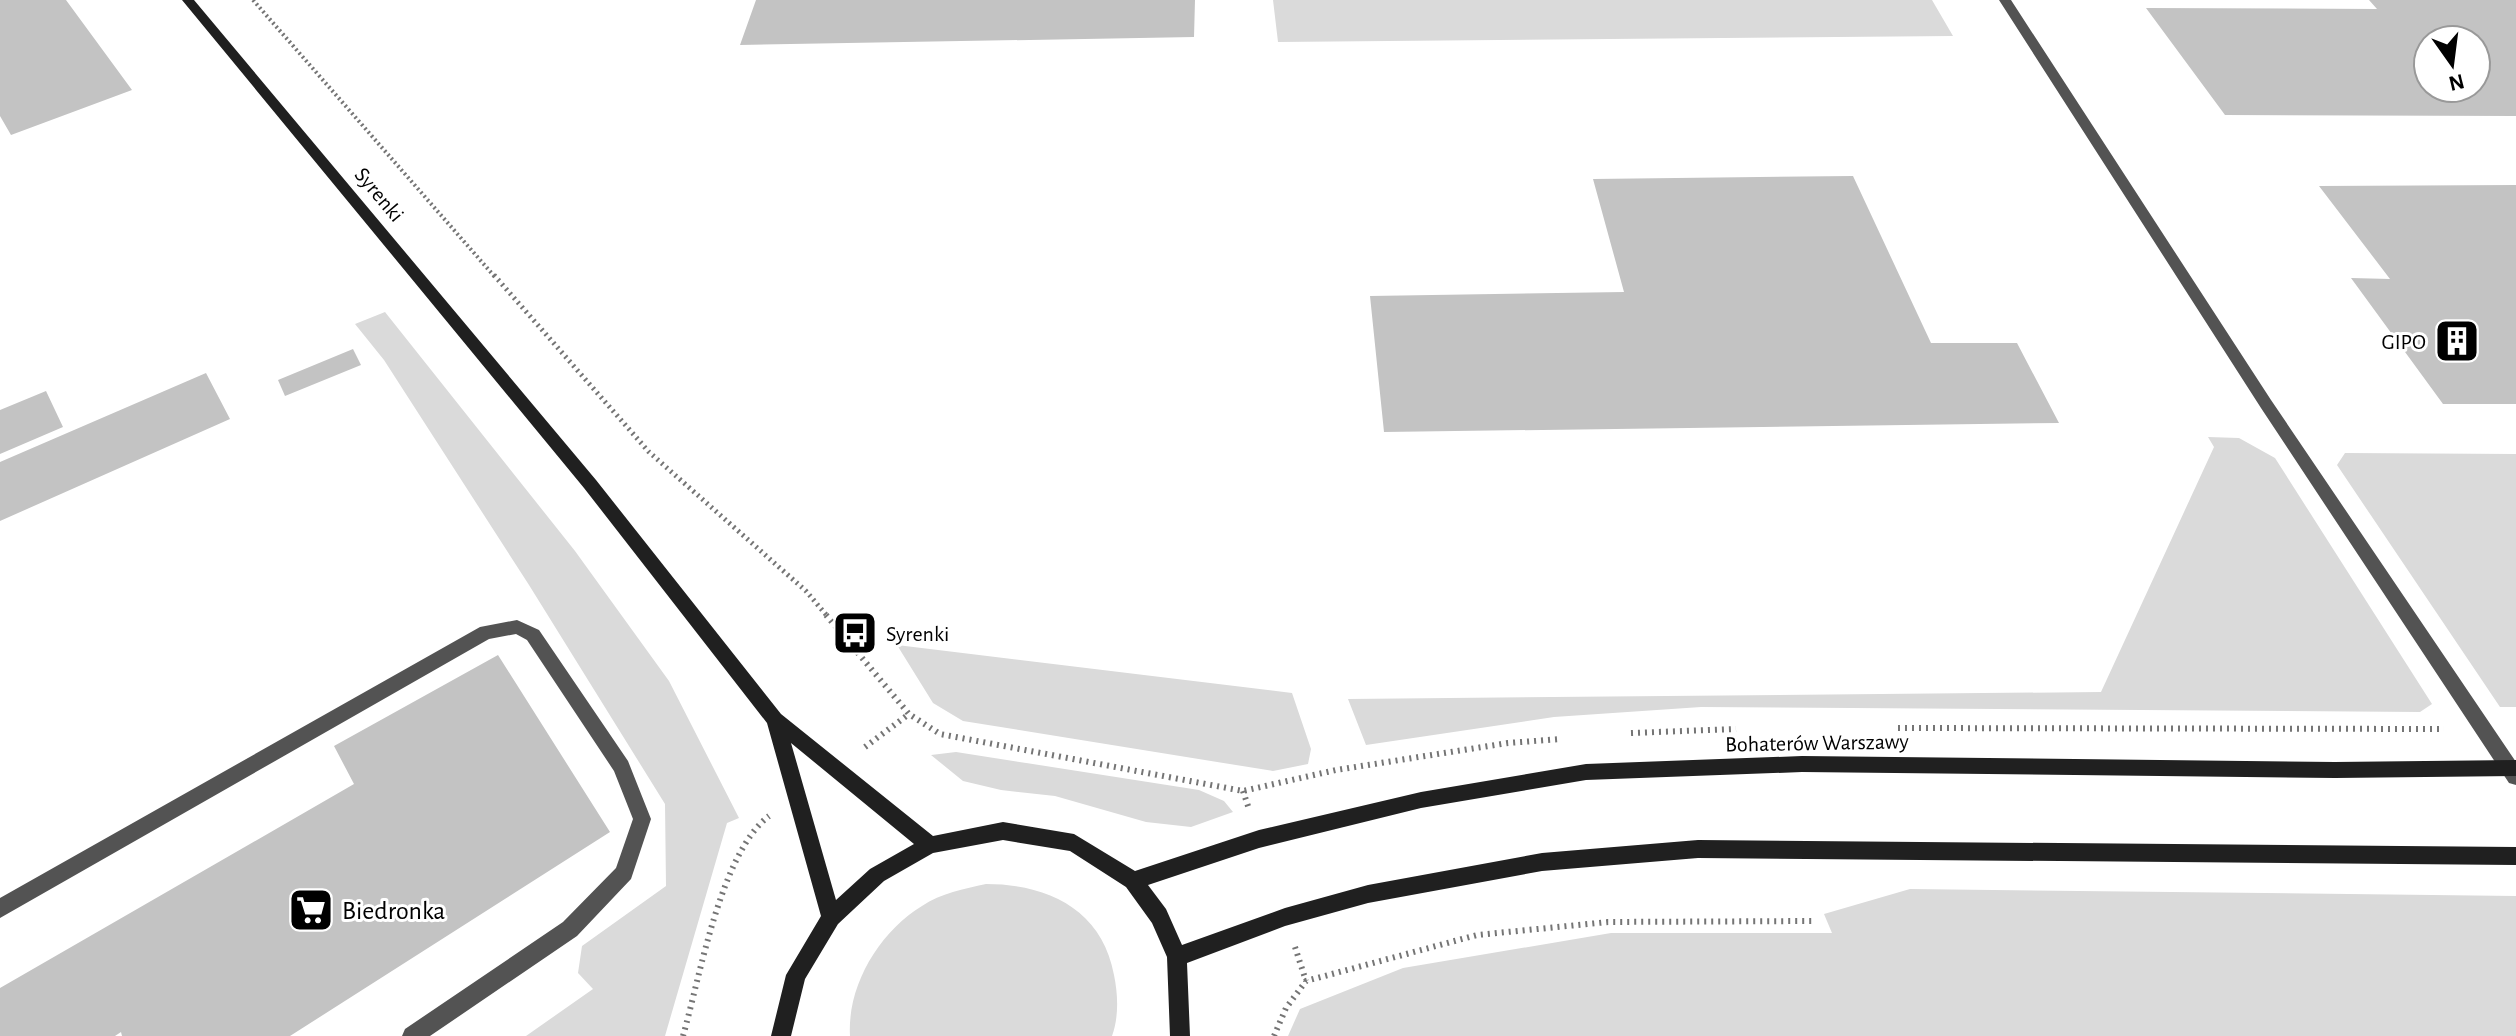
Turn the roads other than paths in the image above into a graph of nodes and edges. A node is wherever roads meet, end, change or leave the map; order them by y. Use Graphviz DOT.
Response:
graph roads {
  1 [pos="188,0"];
  2 [pos="2005,0"];
  3 [pos="775,720"];
  4 [pos="2514,771"];
  5 [pos="930,845"];
  6 [pos="2516,856"];
  7 [pos="1133,881"];
  8 [pos="0,909"];
  9 [pos="831,917"];
  10 [pos="1177,957"];
  11 [pos="412,1036"];
  12 [pos="781,1036"];
  13 [pos="1180,1036"];
  1 -- 3 [label="main road, Syrenki"];
  2 -- 4 [label="street"];
  3 -- 5 [label="main road, Syrenki"];
  3 -- 9 [label="main road, Syrenki"];
  4 -- 7 [label="main road, Bohaterów Warszawy"];
  5 -- 7 [label="main road"];
  5 -- 9 [label="main road"];
  6 -- 10 [label="main road"];
  7 -- 10 [label="main road"];
  8 -- 11 [label="street"];
  9 -- 12 [label="main road"];
  10 -- 13 [label="main road"];
}
